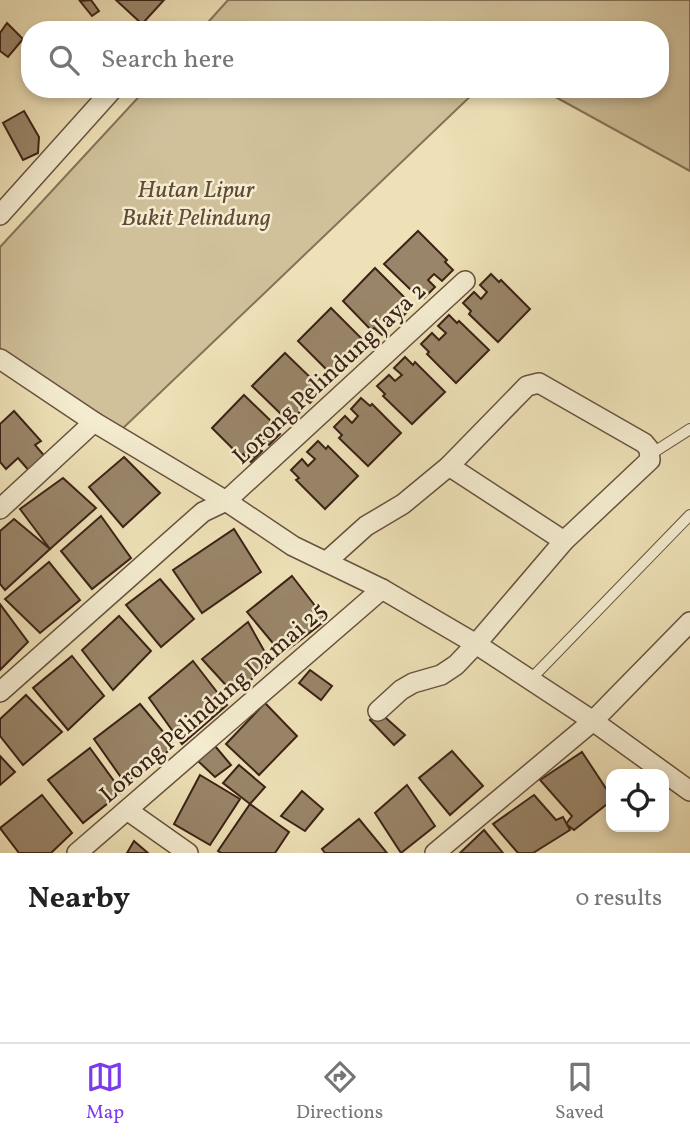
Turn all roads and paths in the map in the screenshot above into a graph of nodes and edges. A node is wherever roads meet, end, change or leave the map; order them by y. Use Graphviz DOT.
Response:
graph roads {
  1 [pos="105,98"];
  2 [pos="0,215"];
  3 [pos="465,281"];
  4 [pos="0,359"];
  5 [pos="94,422"];
  6 [pos="690,429"];
  7 [pos="651,454"];
  8 [pos="449,466"];
  9 [pos="226,501"];
  10 [pos="0,509"];
  11 [pos="690,515"];
  12 [pos="564,541"];
  13 [pos="326,562"];
  14 [pos="382,589"];
  15 [pos="690,622"];
  16 [pos="476,645"];
  17 [pos="530,680"];
  18 [pos="0,692"];
  19 [pos="378,711"];
  20 [pos="593,721"];
  21 [pos="690,791"];
  22 [pos="127,810"];
  23 [pos="77,853"];
  24 [pos="188,853"];
  25 [pos="435,853"];
  1 -- 2 [label="street"];
  3 -- 9 [label="street, Lorong Pelindung Jaya 2"];
  4 -- 5 [label="street"];
  5 -- 9 [label="street"];
  5 -- 10 [label="street"];
  6 -- 7 [label="lane"];
  7 -- 8 [label="street"];
  7 -- 12 [label="street"];
  8 -- 12 [label="street"];
  8 -- 13 [label="street"];
  9 -- 13 [label="street"];
  9 -- 18 [label="street, Lorong Pelindung Jaya 2"];
  11 -- 17 [label="lane"];
  12 -- 16 [label="street"];
  13 -- 14 [label="street"];
  14 -- 16 [label="street"];
  14 -- 22 [label="street, Lorong Pelindung Damai 25"];
  15 -- 20 [label="street"];
  16 -- 17 [label="street"];
  16 -- 19 [label="street"];
  17 -- 20 [label="street"];
  20 -- 21 [label="street"];
  20 -- 25 [label="street"];
  22 -- 23 [label="street, Lorong Pelindung Damai 25"];
  22 -- 24 [label="street"];
}
